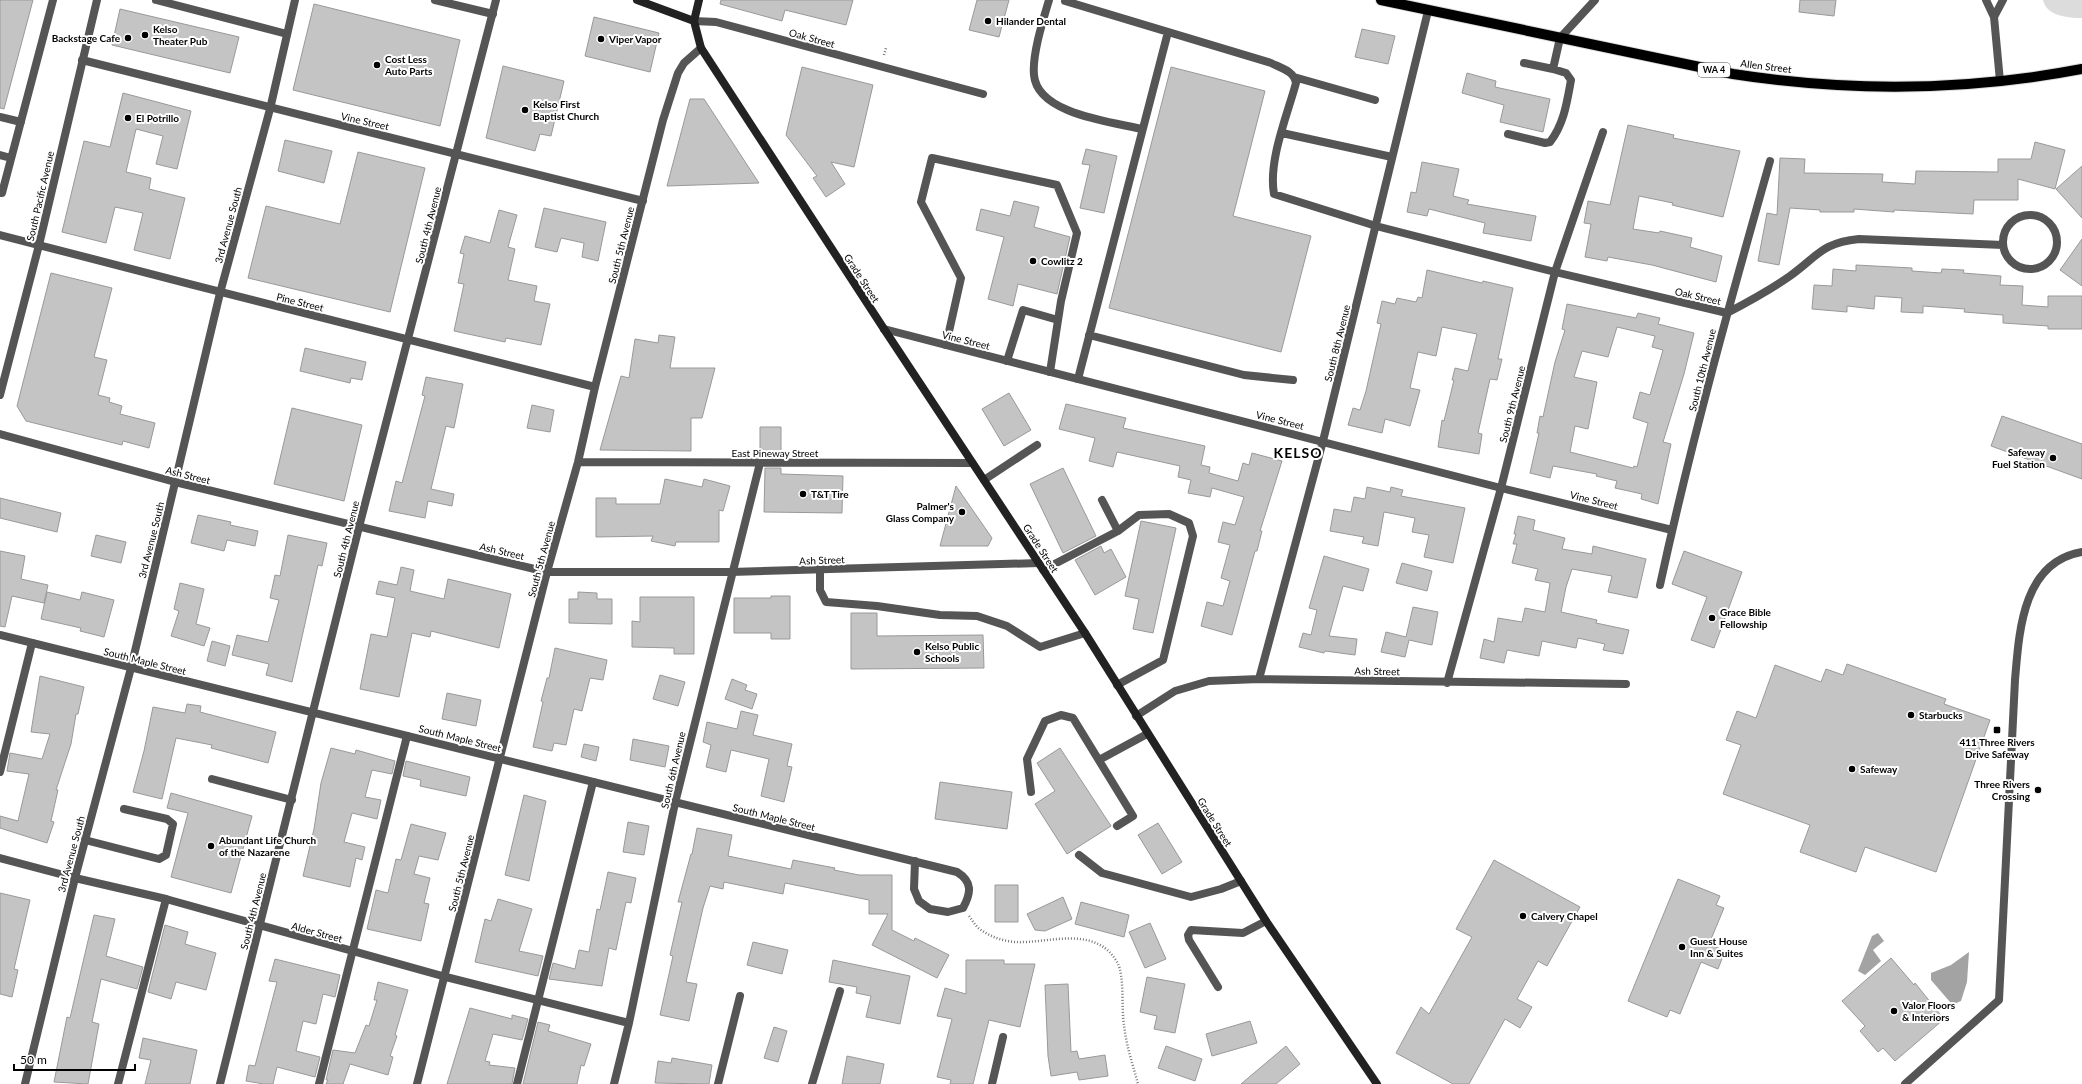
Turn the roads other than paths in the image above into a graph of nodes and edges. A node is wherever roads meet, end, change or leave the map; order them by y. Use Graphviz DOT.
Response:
graph roads {
  1 [pos="53,0"];
  2 [pos="97,0"];
  3 [pos="156,0"];
  4 [pos="296,0"];
  5 [pos="435,0"];
  6 [pos="496,0"];
  7 [pos="637,0"];
  8 [pos="699,0"];
  9 [pos="1049,0"];
  10 [pos="1381,0"];
  11 [pos="1595,0"];
  12 [pos="1986,0"];
  13 [pos="2004,0"];
  14 [pos="1064,1"];
  15 [pos="1428,11"];
  16 [pos="493,14"];
  17 [pos="1994,17"];
  18 [pos="694,21"];
  19 [pos="1168,32"];
  20 [pos="287,34"];
  21 [pos="1560,38"];
  22 [pos="701,48"];
  23 [pos="82,60"];
  24 [pos="1524,63"];
  25 [pos="1553,69"];
  26 [pos="2082,69"];
  27 [pos="1294,77"];
  28 [pos="2000,81"];
  29 [pos="983,94"];
  30 [pos="1375,100"];
  31 [pos="270,109"];
  32 [pos="0,117"];
  33 [pos="21,122"];
  34 [pos="1142,129"];
  35 [pos="1603,132"];
  36 [pos="1282,133"];
  37 [pos="1508,134"];
  38 [pos="457,153"];
  39 [pos="0,155"];
  40 [pos="1392,157"];
  41 [pos="11,158"];
  42 [pos="1770,161"];
  43 [pos="0,193"];
  44 [pos="643,201"];
  45 [pos="1376,226"];
  46 [pos="0,235"];
  47 [pos="39,245"];
  48 [pos="2003,245"];
  49 [pos="1555,272"];
  50 [pos="220,293"];
  51 [pos="1726,313"];
  52 [pos="1058,320"];
  53 [pos="884,329"];
  54 [pos="1089,335"];
  55 [pos="409,339"];
  56 [pos="946,345"];
  57 [pos="1007,360"];
  58 [pos="1050,372"];
  59 [pos="1078,378"];
  60 [pos="1292,380"];
  61 [pos="595,387"];
  62 [pos="0,396"];
  63 [pos="0,434"];
  64 [pos="1323,441"];
  65 [pos="1037,445"];
  66 [pos="578,462"];
  67 [pos="760,463"];
  68 [pos="972,463"];
  69 [pos="984,480"];
  70 [pos="175,482"];
  71 [pos="1501,488"];
  72 [pos="1102,500"];
  73 [pos="359,527"];
  74 [pos="1672,530"];
  75 [pos="1118,531"];
  76 [pos="2082,552"];
  77 [pos="1041,566"];
  78 [pos="820,570"];
  79 [pos="547,572"];
  80 [pos="731,572"];
  81 [pos="1660,585"];
  82 [pos="1085,633"];
  83 [pos="0,635"];
  84 [pos="32,643"];
  85 [pos="131,668"];
  86 [pos="1259,679"];
  87 [pos="1447,683"];
  88 [pos="1626,684"];
  89 [pos="1117,685"];
  90 [pos="314,713"];
  91 [pos="1136,716"];
  92 [pos="1147,734"];
  93 [pos="407,736"];
  94 [pos="499,758"];
  95 [pos="1099,760"];
  96 [pos="0,772"];
  97 [pos="212,779"];
  98 [pos="592,782"];
  99 [pos="1031,792"];
  100 [pos="292,800"];
  101 [pos="675,803"];
  102 [pos="124,809"];
  103 [pos="1117,826"];
  104 [pos="85,840"];
  105 [pos="1079,855"];
  106 [pos="0,858"];
  107 [pos="915,861"];
  108 [pos="74,878"];
  109 [pos="1240,881"];
  110 [pos="166,899"];
  111 [pos="1266,921"];
  112 [pos="259,926"];
  113 [pos="354,952"];
  114 [pos="446,977"];
  115 [pos="1218,987"];
  116 [pos="840,991"];
  117 [pos="740,996"];
  118 [pos="538,1000"];
  119 [pos="629,1023"];
  120 [pos="1003,1036"];
  121 [pos="25,1084"];
  122 [pos="118,1084"];
  123 [pos="220,1084"];
  124 [pos="319,1084"];
  125 [pos="417,1084"];
  126 [pos="517,1084"];
  127 [pos="614,1084"];
  128 [pos="718,1084"];
  129 [pos="812,1084"];
  130 [pos="992,1084"];
  131 [pos="1377,1084"];
  132 [pos="1905,1084"];
  1 -- 33 [label="street"];
  2 -- 23 [label="street, South Pacific Avenue"];
  3 -- 20 [label="street"];
  4 -- 20 [label="street, 3rd Avenue South"];
  5 -- 16 [label="street"];
  6 -- 16 [label="street, South 4th Avenue"];
  7 -- 18 [label="main road, Oak Street"];
  8 -- 18 [label="main road"];
  9 -- 34 [label="street"];
  10 -- 15 [label="main road, Allen Street / WA 4"];
  11 -- 21 [label="street"];
  12 -- 17 [label="street"];
  13 -- 17 [label="street"];
  14 -- 19 [label="street"];
  15 -- 21 [label="main road, Allen Street / WA 4"];
  15 -- 40 [label="street, South 8th Avenue"];
  16 -- 38 [label="street, South 4th Avenue"];
  17 -- 28 [label="street"];
  18 -- 22 [label="main road, Grade Street"];
  18 -- 29 [label="street, Oak Street"];
  19 -- 27 [label="street"];
  19 -- 34 [label="street"];
  20 -- 31 [label="street, 3rd Avenue South"];
  21 -- 25 [label="street"];
  21 -- 28 [label="main road, Allen Street / WA 4"];
  22 -- 44 [label="street, South 5th Avenue"];
  22 -- 53 [label="main road, Grade Street"];
  23 -- 31 [label="street, Vine Street"];
  23 -- 47 [label="street, South Pacific Avenue"];
  24 -- 25 [label="street"];
  25 -- 37 [label="street"];
  26 -- 28 [label="main road, Allen Street / WA 4"];
  27 -- 30 [label="street"];
  27 -- 36 [label="street"];
  31 -- 38 [label="street, Vine Street"];
  31 -- 50 [label="street, 3rd Avenue South"];
  32 -- 33 [label="street"];
  33 -- 41 [label="street"];
  34 -- 54 [label="street"];
  35 -- 49 [label="street, South 9th Avenue"];
  36 -- 40 [label="street"];
  36 -- 45 [label="street, Oak Street"];
  38 -- 44 [label="street, Vine Street"];
  38 -- 55 [label="street, South 4th Avenue"];
  39 -- 41 [label="street"];
  40 -- 45 [label="street, South 8th Avenue"];
  41 -- 43 [label="street"];
  42 -- 51 [label="street, South 10th Avenue"];
  44 -- 61 [label="street, South 5th Avenue"];
  45 -- 49 [label="street, Oak Street"];
  45 -- 64 [label="street, South 8th Avenue"];
  46 -- 47 [label="street, Pine Street"];
  47 -- 50 [label="street, Pine Street"];
  47 -- 62 [label="street, South Pacific Avenue"];
  48 -- 48 [label="street"];
  48 -- 51 [label="street, Oak Street"];
  49 -- 51 [label="street, Oak Street"];
  49 -- 71 [label="street, South 9th Avenue"];
  50 -- 55 [label="street, Pine Street"];
  50 -- 70 [label="street, 3rd Avenue South"];
  51 -- 74 [label="street, South 10th Avenue"];
  52 -- 56 [label="street"];
  52 -- 57 [label="street"];
  52 -- 58 [label="street"];
  53 -- 56 [label="street, Vine Street"];
  53 -- 68 [label="main road, Grade Street"];
  54 -- 59 [label="street"];
  54 -- 60 [label="street"];
  55 -- 61 [label="street, Pine Street"];
  55 -- 73 [label="street, South 4th Avenue"];
  56 -- 57 [label="street, Vine Street"];
  57 -- 58 [label="street, Vine Street"];
  58 -- 59 [label="street, Vine Street"];
  59 -- 64 [label="street, Vine Street"];
  61 -- 66 [label="street, South 5th Avenue"];
  63 -- 70 [label="street, Ash Street"];
  64 -- 71 [label="street, Vine Street"];
  64 -- 86 [label="street, South 8th Avenue"];
  65 -- 69 [label="street"];
  66 -- 67 [label="street, East Pineway Street"];
  66 -- 79 [label="street, South 5th Avenue"];
  67 -- 68 [label="street, East Pineway Street"];
  67 -- 80 [label="street, South 6th Avenue"];
  68 -- 69 [label="main road, Grade Street"];
  69 -- 77 [label="main road, Grade Street"];
  70 -- 73 [label="street, Ash Street"];
  70 -- 85 [label="street, 3rd Avenue South"];
  71 -- 74 [label="street, Vine Street"];
  71 -- 87 [label="street, South 9th Avenue"];
  72 -- 75 [label="street"];
  73 -- 79 [label="street, Ash Street"];
  73 -- 90 [label="street, South 4th Avenue"];
  74 -- 81 [label="street, South 10th Avenue"];
  75 -- 77 [label="street"];
  75 -- 89 [label="street"];
  76 -- 132 [label="street"];
  77 -- 78 [label="street, Ash Street"];
  77 -- 82 [label="main road, Grade Street"];
  78 -- 80 [label="street, Ash Street"];
  78 -- 82 [label="street"];
  79 -- 80 [label="street, Ash Street"];
  79 -- 94 [label="street, South 5th Avenue"];
  80 -- 101 [label="street, South 6th Avenue"];
  82 -- 89 [label="main road, Grade Street"];
  83 -- 84 [label="street, South Maple Street"];
  84 -- 85 [label="street, South Maple Street"];
  84 -- 96 [label="street"];
  85 -- 90 [label="street, South Maple Street"];
  85 -- 104 [label="street, 3rd Avenue South"];
  86 -- 87 [label="street, Ash Street"];
  86 -- 91 [label="street, Ash Street"];
  87 -- 88 [label="street, Ash Street"];
  89 -- 91 [label="main road, Grade Street"];
  90 -- 93 [label="street, South Maple Street"];
  90 -- 100 [label="street, South 4th Avenue"];
  91 -- 92 [label="main road, Grade Street"];
  92 -- 95 [label="street"];
  92 -- 109 [label="main road, Grade Street"];
  93 -- 94 [label="street, South Maple Street"];
  93 -- 113 [label="street"];
  94 -- 98 [label="street, South Maple Street"];
  94 -- 114 [label="street, South 5th Avenue"];
  95 -- 99 [label="street"];
  95 -- 103 [label="street"];
  97 -- 100 [label="street"];
  98 -- 101 [label="street, South Maple Street"];
  98 -- 118 [label="street"];
  100 -- 112 [label="street, South 4th Avenue"];
  101 -- 107 [label="street, South Maple Street"];
  101 -- 119 [label="street, South 6th Avenue"];
  102 -- 104 [label="street"];
  104 -- 108 [label="street, 3rd Avenue South"];
  105 -- 109 [label="street"];
  106 -- 108 [label="street, Alder Street"];
  107 -- 107 [label="street, South Maple Street"];
  108 -- 110 [label="street, Alder Street"];
  108 -- 121 [label="street, 3rd Avenue South"];
  109 -- 111 [label="main road, Grade Street"];
  110 -- 112 [label="street, Alder Street"];
  110 -- 122 [label="street"];
  111 -- 115 [label="street"];
  111 -- 131 [label="main road, Grade Street"];
  112 -- 113 [label="street, Alder Street"];
  112 -- 123 [label="street, South 4th Avenue"];
  113 -- 114 [label="street, Alder Street"];
  113 -- 124 [label="street"];
  114 -- 118 [label="street, Alder Street"];
  114 -- 125 [label="street, South 5th Avenue"];
  116 -- 129 [label="street"];
  117 -- 128 [label="street"];
  118 -- 119 [label="street, Alder Street"];
  118 -- 126 [label="street"];
  119 -- 127 [label="street, South 6th Avenue"];
  120 -- 130 [label="street"];
}
